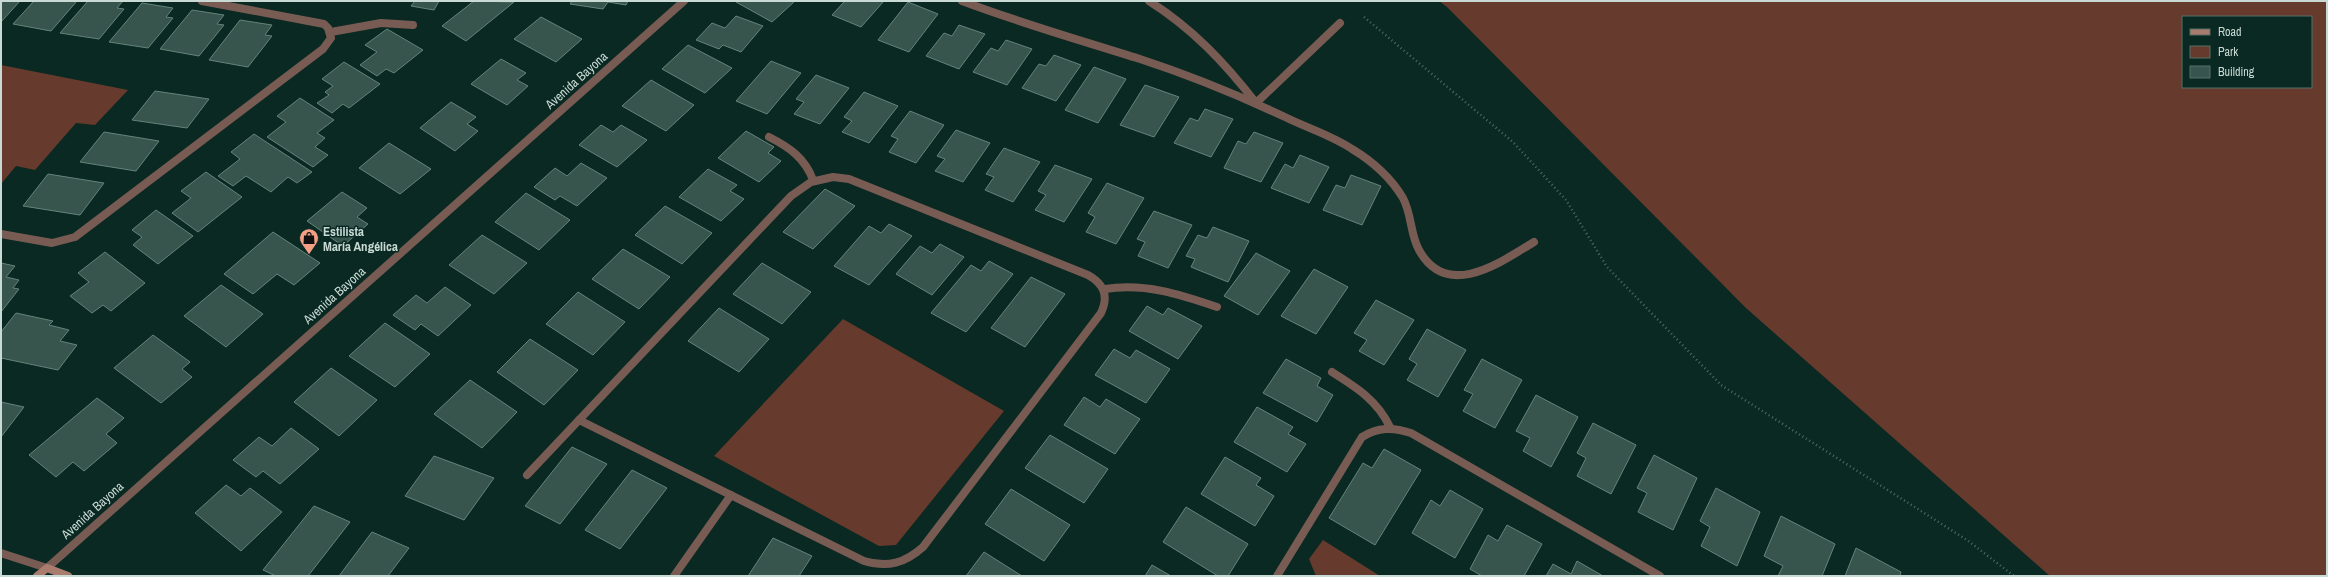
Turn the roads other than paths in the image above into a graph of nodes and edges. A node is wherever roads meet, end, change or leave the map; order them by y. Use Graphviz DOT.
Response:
graph roads {
  1 [pos="202,1"];
  2 [pos="684,1"];
  3 [pos="962,1"];
  4 [pos="1149,1"];
  5 [pos="1340,23"];
  6 [pos="413,25"];
  7 [pos="331,32"];
  8 [pos="1256,103"];
  9 [pos="769,137"];
  10 [pos="813,180"];
  11 [pos="1,234"];
  12 [pos="1534,242"];
  13 [pos="1104,289"];
  14 [pos="1217,307"];
  15 [pos="1332,372"];
  16 [pos="579,420"];
  17 [pos="1390,427"];
  18 [pos="527,475"];
  19 [pos="731,495"];
  20 [pos="1,553"];
  21 [pos="47,568"];
  22 [pos="37,576"];
  23 [pos="68,576"];
  24 [pos="674,576"];
  25 [pos="1277,576"];
  26 [pos="1660,576"];
  1 -- 7 [label="street"];
  2 -- 21 [label="street, Avenida Bayona"];
  3 -- 8 [label="street"];
  4 -- 8 [label="street"];
  5 -- 8 [label="street"];
  6 -- 7 [label="street"];
  7 -- 11 [label="street"];
  8 -- 12 [label="street"];
  9 -- 10 [label="street"];
  10 -- 13 [label="street"];
  10 -- 16 [label="street"];
  13 -- 14 [label="street"];
  13 -- 19 [label="street"];
  15 -- 17 [label="street"];
  16 -- 18 [label="street"];
  16 -- 19 [label="street"];
  17 -- 25 [label="street"];
  17 -- 26 [label="street"];
  19 -- 24 [label="street"];
  20 -- 21 [label="street"];
  21 -- 22 [label="main road, Avenida Bayona"];
  21 -- 23 [label="main road"];
}
